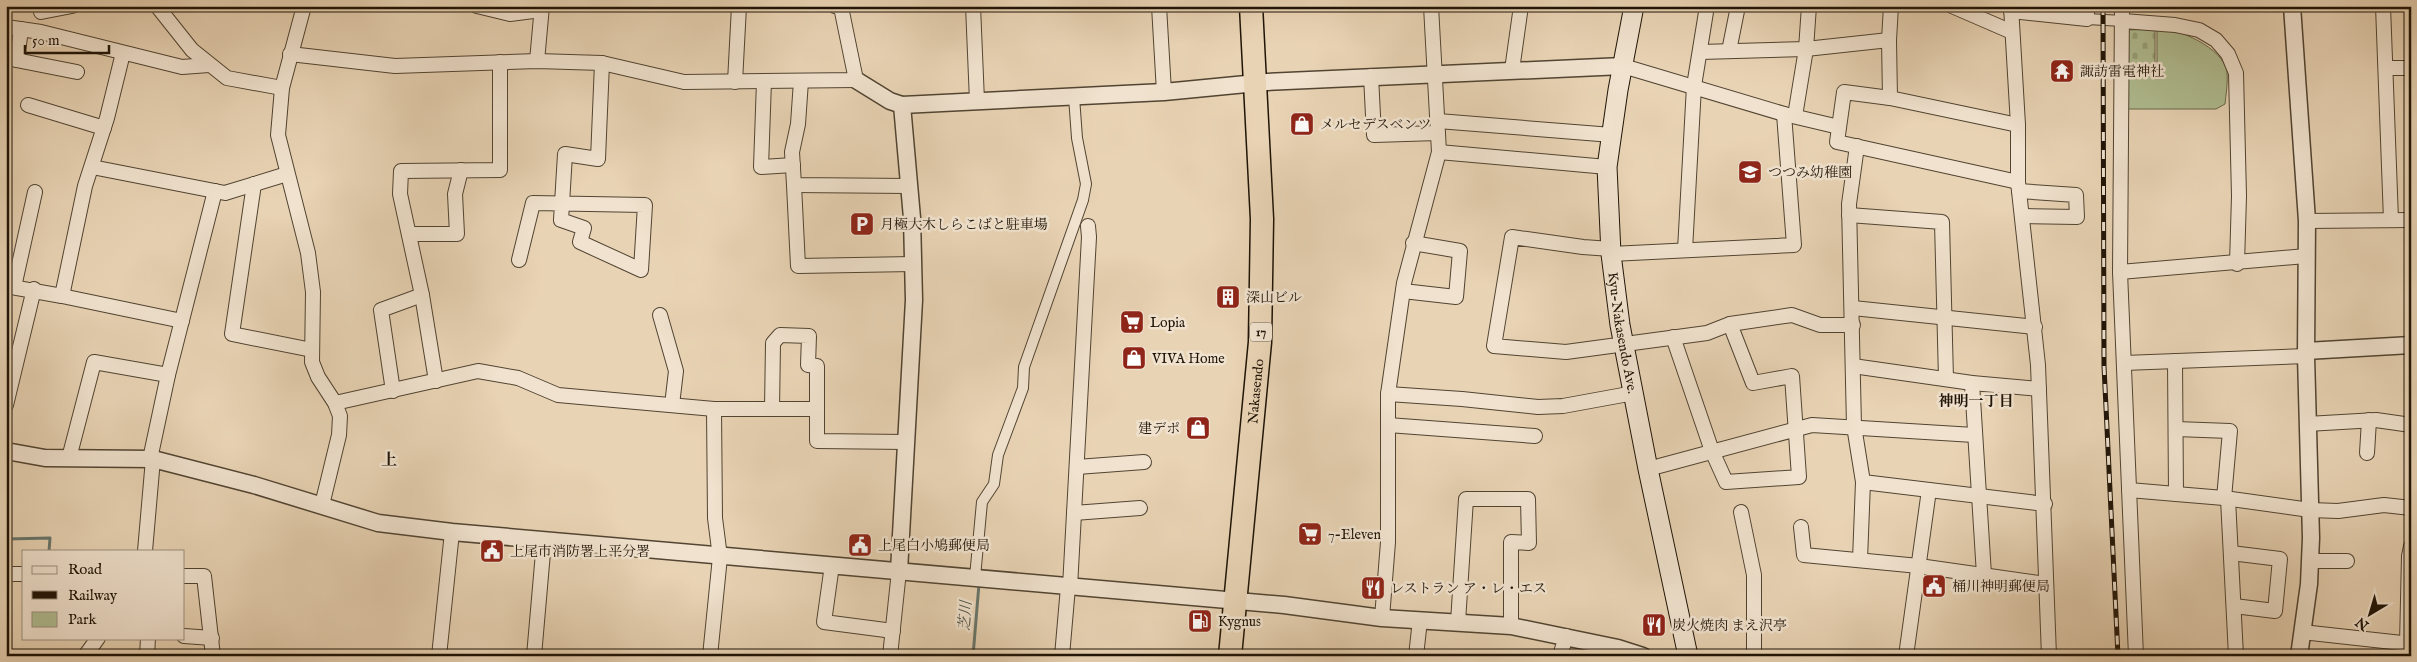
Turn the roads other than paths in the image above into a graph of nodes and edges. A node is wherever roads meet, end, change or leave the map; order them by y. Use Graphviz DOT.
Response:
graph roads {
  1 [pos="40,6"];
  2 [pos="72,6"];
  3 [pos="158,6"];
  4 [pos="304,6"];
  5 [pos="477,6"];
  6 [pos="739,6"];
  7 [pos="835,6"];
  8 [pos="842,6"];
  9 [pos="973,6"];
  10 [pos="1159,6"];
  11 [pos="1251,6"];
  12 [pos="1264,6"];
  13 [pos="1431,6"];
  14 [pos="1521,6"];
  15 [pos="1634,6"];
  16 [pos="1707,6"];
  17 [pos="1738,6"];
  18 [pos="1809,6"];
  19 [pos="1891,6"];
  20 [pos="1952,6"];
  21 [pos="2122,6"];
  22 [pos="2292,6"];
  23 [pos="2384,6"];
  24 [pos="541,8"];
  25 [pos="2011,8"];
  26 [pos="2087,13"];
  27 [pos="2123,21"];
  28 [pos="6,27"];
  29 [pos="20,29"];
  30 [pos="2012,32"];
  31 [pos="1889,40"];
  32 [pos="1806,49"];
  33 [pos="1729,51"];
  34 [pos="1700,52"];
  35 [pos="123,53"];
  36 [pos="290,54"];
  37 [pos="11,59"];
  38 [pos="537,61"];
  39 [pos="500,62"];
  40 [pos="602,63"];
  41 [pos="209,65"];
  42 [pos="1623,66"];
  43 [pos="2386,68"];
  44 [pos="2411,68"];
  45 [pos="1512,70"];
  46 [pos="77,72"];
  47 [pos="1436,72"];
  48 [pos="1371,76"];
  49 [pos="856,80"];
  50 [pos="764,81"];
  51 [pos="801,81"];
  52 [pos="735,82"];
  53 [pos="1261,83"];
  54 [pos="1694,86"];
  55 [pos="282,88"];
  56 [pos="1164,92"];
  57 [pos="1074,96"];
  58 [pos="1890,98"];
  59 [pos="977,102"];
  60 [pos="28,105"];
  61 [pos="902,105"];
  62 [pos="1789,115"];
  63 [pos="2018,125"];
  64 [pos="1438,127"];
  65 [pos="1839,127"];
  66 [pos="104,128"];
  67 [pos="1612,135"];
  68 [pos="1857,146"];
  69 [pos="1439,152"];
  70 [pos="793,165"];
  71 [pos="92,167"];
  72 [pos="1607,167"];
  73 [pos="461,170"];
  74 [pos="287,174"];
  75 [pos="254,184"];
  76 [pos="794,185"];
  77 [pos="909,186"];
  78 [pos="2019,186"];
  79 [pos="216,191"];
  80 [pos="35,192"];
  81 [pos="563,203"];
  82 [pos="1849,215"];
  83 [pos="2022,216"];
  84 [pos="2391,220"];
  85 [pos="2411,220"];
  86 [pos="2307,221"];
  87 [pos="1082,224"];
  88 [pos="409,234"];
  89 [pos="1413,243"];
  90 [pos="1685,250"];
  91 [pos="1611,251"];
  92 [pos="2306,256"];
  93 [pos="519,260"];
  94 [pos="913,264"];
  95 [pos="2237,264"];
  96 [pos="2120,272"];
  97 [pos="10,286"];
  98 [pos="34,289"];
  99 [pos="1402,291"];
  100 [pos="422,295"];
  101 [pos="62,296"];
  102 [pos="1853,308"];
  103 [pos="660,315"];
  104 [pos="1943,317"];
  105 [pos="182,321"];
  106 [pos="1730,324"];
  107 [pos="1853,324"];
  108 [pos="2036,327"];
  109 [pos="1673,337"];
  110 [pos="1624,343"];
  111 [pos="2411,345"];
  112 [pos="312,350"];
  113 [pos="2306,354"];
  114 [pos="2176,361"];
  115 [pos="2124,363"];
  116 [pos="1854,366"];
  117 [pos="168,375"];
  118 [pos="1946,379"];
  119 [pos="436,381"];
  120 [pos="1972,383"];
  121 [pos="2039,389"];
  122 [pos="393,391"];
  123 [pos="1634,393"];
  124 [pos="1388,394"];
  125 [pos="335,403"];
  126 [pos="6,405"];
  127 [pos="672,405"];
  128 [pos="714,409"];
  129 [pos="772,409"];
  130 [pos="816,409"];
  131 [pos="2369,420"];
  132 [pos="2307,424"];
  133 [pos="1388,425"];
  134 [pos="2411,425"];
  135 [pos="1854,426"];
  136 [pos="1794,429"];
  137 [pos="2176,429"];
  138 [pos="1974,435"];
  139 [pos="1535,436"];
  140 [pos="906,442"];
  141 [pos="1712,451"];
  142 [pos="6,452"];
  143 [pos="2367,454"];
  144 [pos="69,458"];
  145 [pos="152,459"];
  146 [pos="1144,462"];
  147 [pos="1077,468"];
  148 [pos="1648,469"];
  149 [pos="1862,482"];
  150 [pos="1929,490"];
  151 [pos="2129,490"];
  152 [pos="2176,494"];
  153 [pos="1981,496"];
  154 [pos="2226,498"];
  155 [pos="2044,504"];
  156 [pos="322,506"];
  157 [pos="1140,508"];
  158 [pos="2411,508"];
  159 [pos="2310,510"];
  160 [pos="1741,512"];
  161 [pos="1074,513"];
  162 [pos="1800,527"];
  163 [pos="452,532"];
  164 [pos="544,541"];
  165 [pos="2411,546"];
  166 [pos="145,550"];
  167 [pos="2231,553"];
  168 [pos="720,557"];
  169 [pos="1860,560"];
  170 [pos="2310,561"];
  171 [pos="2347,561"];
  172 [pos="832,565"];
  173 [pos="1919,566"];
  174 [pos="900,571"];
  175 [pos="6,574"];
  176 [pos="22,574"];
  177 [pos="1984,575"];
  178 [pos="185,576"];
  179 [pos="975,577"];
  180 [pos="2046,584"];
  181 [pos="1069,587"];
  182 [pos="1242,603"];
  183 [pos="2234,606"];
  184 [pos="1382,618"];
  185 [pos="1420,620"];
  186 [pos="1458,622"];
  187 [pos="1511,626"];
  188 [pos="893,631"];
  189 [pos="2302,632"];
  190 [pos="185,636"];
  191 [pos="1566,636"];
  192 [pos="212,638"];
  193 [pos="96,640"];
  194 [pos="148,640"];
  195 [pos="2409,644"];
  196 [pos="84,656"];
  197 [pos="147,656"];
  198 [pos="213,656"];
  199 [pos="439,656"];
  200 [pos="534,656"];
  201 [pos="710,656"];
  202 [pos="890,656"];
  203 [pos="1062,656"];
  204 [pos="1230,656"];
  205 [pos="1244,656"];
  206 [pos="1416,656"];
  207 [pos="1560,656"];
  208 [pos="1643,656"];
  209 [pos="1688,656"];
  210 [pos="1754,656"];
  211 [pos="1906,656"];
  212 [pos="2049,656"];
  213 [pos="2136,656"];
  214 [pos="2236,656"];
  215 [pos="2299,656"];
  1 -- 2 [label="street"];
  3 -- 41 [label="street"];
  4 -- 36 [label="street"];
  5 -- 24 [label="street"];
  6 -- 52 [label="street"];
  7 -- 8 [label="street"];
  8 -- 49 [label="street"];
  9 -- 59 [label="street"];
  10 -- 56 [label="street"];
  11 -- 53 [label="highway, Nakasendo / 17"];
  12 -- 53 [label="highway, Nakasendo / 17"];
  13 -- 47 [label="street"];
  14 -- 45 [label="street"];
  15 -- 42 [label="main road, Kyu-Nakasendo Ave."];
  16 -- 34 [label="street"];
  17 -- 33 [label="street"];
  18 -- 32 [label="street"];
  19 -- 31 [label="street"];
  20 -- 30 [label="street"];
  21 -- 27 [label="street"];
  22 -- 86 [label="street"];
  23 -- 43 [label="street"];
  24 -- 38 [label="street"];
  25 -- 26 [label="street"];
  25 -- 30 [label="street"];
  26 -- 27 [label="street"];
  27 -- 95 [label="street"];
  27 -- 96 [label="street"];
  28 -- 29 [label="street"];
  29 -- 35 [label="street"];
  29 -- 37 [label="street"];
  30 -- 63 [label="street"];
  31 -- 32 [label="street"];
  31 -- 58 [label="street"];
  32 -- 33 [label="street"];
  32 -- 62 [label="street"];
  33 -- 34 [label="street"];
  34 -- 54 [label="street"];
  35 -- 41 [label="street"];
  35 -- 66 [label="street"];
  36 -- 39 [label="street"];
  36 -- 55 [label="street"];
  37 -- 46 [label="street"];
  38 -- 39 [label="street"];
  38 -- 40 [label="street"];
  39 -- 73 [label="street"];
  40 -- 52 [label="street"];
  40 -- 81 [label="street"];
  41 -- 55 [label="street"];
  42 -- 45 [label="street"];
  42 -- 54 [label="street"];
  42 -- 67 [label="main road, Kyu-Nakasendo Ave."];
  43 -- 44 [label="street"];
  43 -- 84 [label="street"];
  45 -- 47 [label="street"];
  47 -- 48 [label="street"];
  47 -- 64 [label="street"];
  48 -- 53 [label="street"];
  48 -- 64 [label="street"];
  49 -- 51 [label="street"];
  49 -- 61 [label="street"];
  50 -- 51 [label="street"];
  50 -- 52 [label="street"];
  50 -- 70 [label="street"];
  51 -- 70 [label="street"];
  53 -- 56 [label="street"];
  53 -- 182 [label="highway, Nakasendo / 17"];
  54 -- 62 [label="street"];
  54 -- 90 [label="street"];
  55 -- 74 [label="street"];
  56 -- 57 [label="street"];
  57 -- 59 [label="street"];
  57 -- 87 [label="street"];
  58 -- 63 [label="street"];
  58 -- 65 [label="street"];
  59 -- 61 [label="street"];
  60 -- 66 [label="street"];
  61 -- 77 [label="street"];
  62 -- 65 [label="street"];
  62 -- 90 [label="street"];
  63 -- 78 [label="street"];
  64 -- 67 [label="street"];
  64 -- 69 [label="street"];
  65 -- 68 [label="street"];
  66 -- 71 [label="street"];
  67 -- 72 [label="main road, Kyu-Nakasendo Ave."];
  68 -- 78 [label="street"];
  68 -- 82 [label="street"];
  69 -- 72 [label="street"];
  69 -- 89 [label="street"];
  70 -- 76 [label="street"];
  71 -- 79 [label="street"];
  71 -- 101 [label="street"];
  72 -- 91 [label="main road, Kyu-Nakasendo Ave."];
  73 -- 88 [label="street"];
  73 -- 88 [label="street"];
  74 -- 75 [label="street"];
  74 -- 112 [label="street"];
  75 -- 79 [label="street"];
  75 -- 112 [label="street"];
  76 -- 77 [label="street"];
  76 -- 94 [label="street"];
  77 -- 94 [label="street"];
  78 -- 83 [label="street"];
  78 -- 83 [label="street"];
  79 -- 105 [label="street"];
  80 -- 97 [label="street"];
  81 -- 81 [label="street"];
  81 -- 93 [label="street"];
  82 -- 102 [label="street"];
  82 -- 104 [label="street"];
  83 -- 108 [label="street"];
  84 -- 85 [label="street"];
  84 -- 86 [label="street"];
  86 -- 92 [label="street"];
  87 -- 147 [label="street"];
  87 -- 179 [label="street"];
  88 -- 100 [label="street"];
  89 -- 99 [label="street"];
  89 -- 99 [label="street"];
  90 -- 91 [label="street"];
  91 -- 110 [label="main road, Kyu-Nakasendo Ave."];
  91 -- 110 [label="street"];
  92 -- 95 [label="street"];
  92 -- 113 [label="street"];
  94 -- 140 [label="street"];
  95 -- 96 [label="street"];
  96 -- 115 [label="street"];
  97 -- 98 [label="street"];
  98 -- 101 [label="street"];
  98 -- 126 [label="street"];
  99 -- 124 [label="street"];
  100 -- 119 [label="street"];
  100 -- 122 [label="street"];
  101 -- 105 [label="street"];
  102 -- 104 [label="street"];
  102 -- 107 [label="street"];
  103 -- 127 [label="street"];
  104 -- 108 [label="street"];
  104 -- 118 [label="street"];
  105 -- 117 [label="street"];
  106 -- 107 [label="street"];
  106 -- 109 [label="street"];
  106 -- 136 [label="street"];
  107 -- 116 [label="street"];
  108 -- 121 [label="street"];
  109 -- 110 [label="street"];
  109 -- 141 [label="street"];
  110 -- 123 [label="main road, Kyu-Nakasendo Ave."];
  111 -- 113 [label="street"];
  112 -- 125 [label="street"];
  113 -- 114 [label="street"];
  113 -- 132 [label="street"];
  114 -- 115 [label="street"];
  114 -- 137 [label="street"];
  115 -- 151 [label="street"];
  116 -- 118 [label="street"];
  116 -- 135 [label="street"];
  117 -- 144 [label="street"];
  117 -- 145 [label="street"];
  118 -- 120 [label="street"];
  119 -- 122 [label="street"];
  119 -- 127 [label="street"];
  120 -- 121 [label="street"];
  120 -- 138 [label="street"];
  121 -- 155 [label="street"];
  122 -- 125 [label="street"];
  123 -- 124 [label="street"];
  123 -- 148 [label="main road, Kyu-Nakasendo Ave."];
  124 -- 133 [label="street"];
  125 -- 156 [label="street"];
  127 -- 128 [label="street"];
  128 -- 129 [label="street"];
  128 -- 168 [label="street"];
  129 -- 130 [label="street"];
  129 -- 130 [label="street"];
  130 -- 140 [label="street"];
  131 -- 132 [label="street"];
  131 -- 134 [label="street"];
  131 -- 143 [label="street"];
  132 -- 159 [label="street"];
  133 -- 139 [label="street"];
  133 -- 184 [label="street"];
  135 -- 136 [label="street"];
  135 -- 138 [label="street"];
  135 -- 149 [label="street"];
  136 -- 141 [label="street"];
  136 -- 141 [label="street"];
  137 -- 152 [label="street"];
  137 -- 154 [label="street"];
  138 -- 153 [label="street"];
  140 -- 174 [label="street"];
  141 -- 148 [label="street"];
  142 -- 144 [label="street"];
  144 -- 145 [label="street"];
  145 -- 156 [label="street"];
  145 -- 166 [label="street"];
  146 -- 147 [label="street"];
  147 -- 161 [label="street"];
  148 -- 209 [label="main road, Kyu-Nakasendo Ave."];
  149 -- 150 [label="street"];
  149 -- 169 [label="street"];
  150 -- 153 [label="street"];
  150 -- 173 [label="street"];
  151 -- 152 [label="street"];
  151 -- 213 [label="street"];
  152 -- 154 [label="street"];
  153 -- 155 [label="street"];
  153 -- 177 [label="street"];
  154 -- 159 [label="street"];
  154 -- 167 [label="street"];
  155 -- 180 [label="street"];
  156 -- 163 [label="street"];
  157 -- 161 [label="street"];
  158 -- 159 [label="street"];
  159 -- 170 [label="street"];
  160 -- 210 [label="street"];
  161 -- 181 [label="street"];
  162 -- 169 [label="street"];
  163 -- 164 [label="street"];
  163 -- 199 [label="street"];
  164 -- 168 [label="street"];
  164 -- 200 [label="street"];
  165 -- 195 [label="street"];
  167 -- 183 [label="street"];
  167 -- 183 [label="street"];
  168 -- 172 [label="street"];
  168 -- 201 [label="street"];
  169 -- 173 [label="street"];
  170 -- 171 [label="street"];
  170 -- 189 [label="street"];
  172 -- 174 [label="street"];
  172 -- 188 [label="street"];
  173 -- 177 [label="street"];
  173 -- 211 [label="street"];
  174 -- 179 [label="street"];
  174 -- 188 [label="street"];
  175 -- 176 [label="street"];
  177 -- 180 [label="street"];
  178 -- 192 [label="street"];
  179 -- 181 [label="street"];
  180 -- 212 [label="street"];
  181 -- 182 [label="street"];
  181 -- 203 [label="street"];
  182 -- 184 [label="street"];
  182 -- 204 [label="highway, Nakasendo / 17"];
  182 -- 205 [label="highway, Nakasendo / 17"];
  183 -- 214 [label="street"];
  184 -- 185 [label="street"];
  185 -- 186 [label="street"];
  185 -- 206 [label="street"];
  186 -- 187 [label="street"];
  186 -- 187 [label="street"];
  187 -- 191 [label="street"];
  188 -- 202 [label="street"];
  189 -- 195 [label="street"];
  189 -- 215 [label="street"];
  190 -- 192 [label="street"];
  191 -- 207 [label="street"];
  191 -- 208 [label="street"];
  192 -- 198 [label="street"];
  193 -- 196 [label="street"];
  194 -- 197 [label="street"];
}
